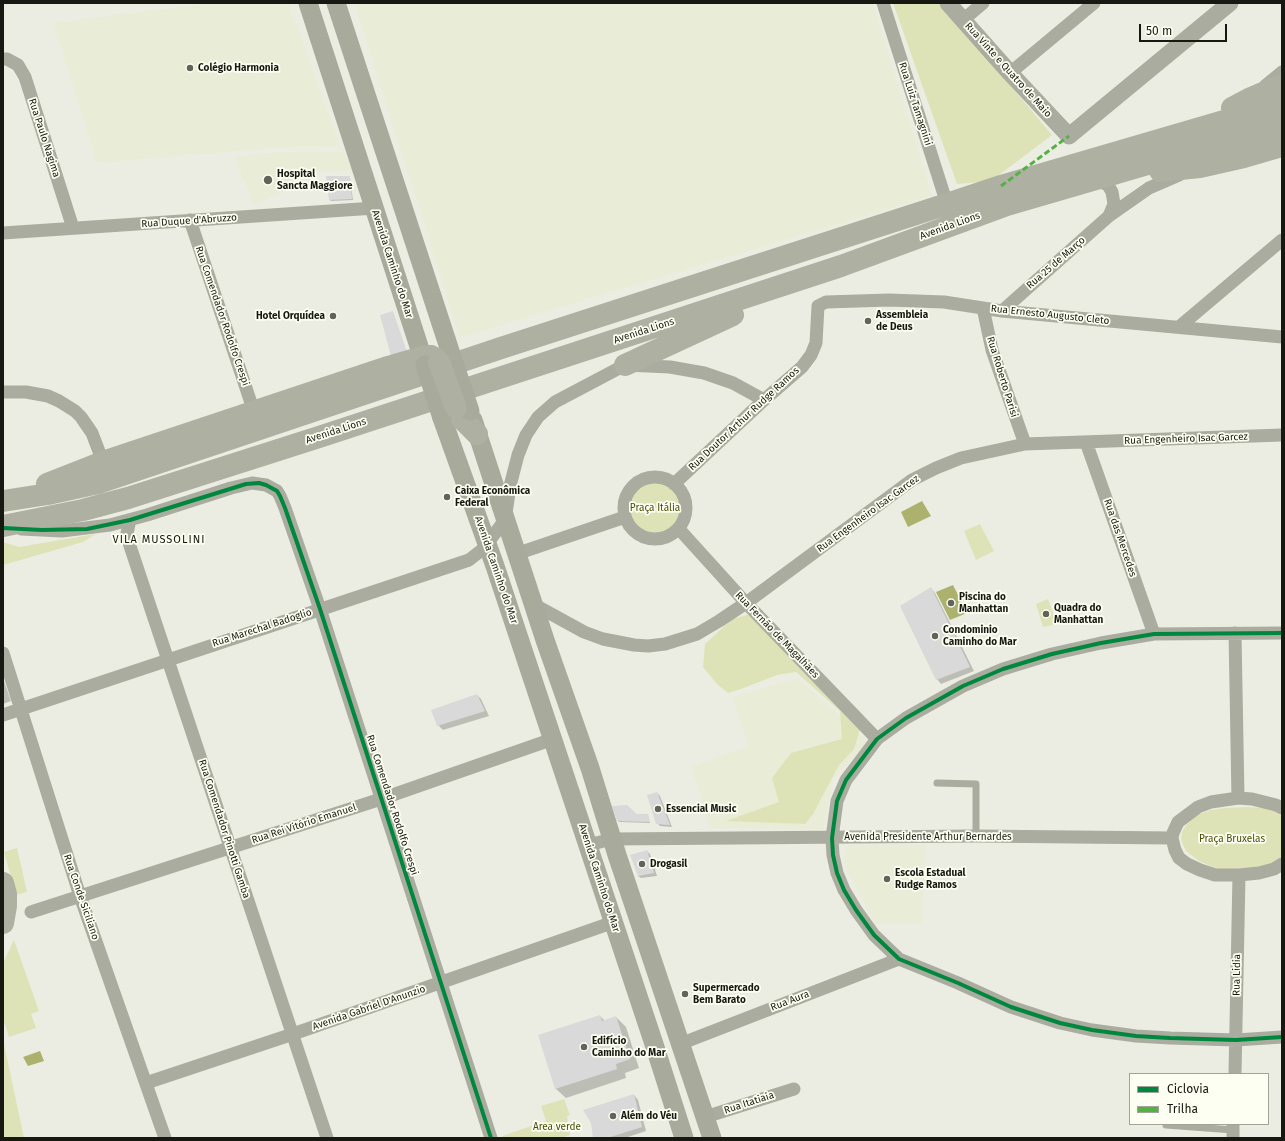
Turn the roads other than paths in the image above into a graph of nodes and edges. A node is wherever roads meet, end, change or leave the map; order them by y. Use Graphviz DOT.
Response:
graph roads {
  1 [pos="308,3"];
  2 [pos="336,3"];
  3 [pos="883,3"];
  4 [pos="948,3"];
  5 [pos="983,3"];
  6 [pos="1094,3"];
  7 [pos="1230,3"];
  8 [pos="963,20"];
  9 [pos="3,59"];
  10 [pos="1282,72"];
  11 [pos="1010,73"];
  12 [pos="1282,86"];
  13 [pos="1249,99"];
  14 [pos="1282,104"];
  15 [pos="1282,125"];
  16 [pos="1190,130"];
  17 [pos="1282,146"];
  18 [pos="1200,167"];
  19 [pos="1106,177"];
  20 [pos="948,204"];
  21 [pos="374,208"];
  22 [pos="1109,216"];
  23 [pos="190,220"];
  24 [pos="73,228"];
  25 [pos="3,233"];
  26 [pos="1282,240"];
  27 [pos="841,266"];
  28 [pos="818,306"];
  29 [pos="983,308"];
  30 [pos="1002,311"];
  31 [pos="1179,327"];
  32 [pos="1282,337"];
  33 [pos="435,360"];
  34 [pos="625,365"];
  35 [pos="3,392"];
  36 [pos="764,400"];
  37 [pos="254,412"];
  38 [pos="456,412"];
  39 [pos="477,434"];
  40 [pos="1282,435"];
  41 [pos="1086,442"];
  42 [pos="1025,444"];
  43 [pos="103,462"];
  44 [pos="674,484"];
  45 [pos="3,501"];
  46 [pos="625,518"];
  47 [pos="130,520"];
  48 [pos="505,520"];
  49 [pos="3,527"];
  50 [pos="679,529"];
  51 [pos="488,543"];
  52 [pos="516,554"];
  53 [pos="746,603"];
  54 [pos="533,604"];
  55 [pos="320,609"];
  56 [pos="1235,633"];
  57 [pos="1282,633"];
  58 [pos="1154,634"];
  59 [pos="3,654"];
  60 [pos="168,659"];
  61 [pos="21,709"];
  62 [pos="3,715"];
  63 [pos="553,739"];
  64 [pos="877,739"];
  65 [pos="937,783"];
  66 [pos="1238,798"];
  67 [pos="381,799"];
  68 [pos="1282,808"];
  69 [pos="976,836"];
  70 [pos="832,838"];
  71 [pos="1172,838"];
  72 [pos="612,839"];
  73 [pos="588,845"];
  74 [pos="230,847"];
  75 [pos="1282,864"];
  76 [pos="1239,876"];
  77 [pos="3,883"];
  78 [pos="80,896"];
  79 [pos="31,912"];
  80 [pos="614,922"];
  81 [pos="3,923"];
  82 [pos="899,959"];
  83 [pos="441,983"];
  84 [pos="293,1034"];
  85 [pos="1282,1037"];
  86 [pos="1236,1040"];
  87 [pos="680,1044"];
  88 [pos="1235,1073"];
  89 [pos="146,1083"];
  90 [pos="794,1089"];
  91 [pos="705,1117"];
  92 [pos="1166,1125"];
  93 [pos="1233,1131"];
  94 [pos="165,1138"];
  95 [pos="328,1138"];
  96 [pos="491,1138"];
  97 [pos="684,1138"];
  98 [pos="712,1138"];
  1 -- 21 [label="main road, Avenida Caminho do Mar"];
  2 -- 33 [label="main road"];
  3 -- 20 [label="street, Rua Luiz Tamagnini"];
  4 -- 8 [label="street, Rua Vinte e Quatro de Maio"];
  5 -- 8 [label="street"];
  6 -- 11 [label="street"];
  7 -- 11 [label="street, Rua Vinte e Quatro de Maio"];
  8 -- 11 [label="street, Rua Vinte e Quatro de Maio"];
  9 -- 24 [label="street, Rua Paulo Nagima"];
  10 -- 13 [label="street"];
  12 -- 13 [label="highway"];
  13 -- 16 [label="highway"];
  14 -- 16 [label="highway, Avenida Lions"];
  15 -- 19 [label="highway, Avenida Lions"];
  16 -- 20 [label="highway, Avenida Lions"];
  17 -- 18 [label="highway"];
  18 -- 19 [label="highway"];
  18 -- 22 [label="street, Rua 25 de Março"];
  19 -- 22 [label="street"];
  19 -- 27 [label="highway, Avenida Lions"];
  20 -- 45 [label="highway, Avenida Lions"];
  21 -- 23 [label="street, Rua Duque d'Abruzzo"];
  21 -- 33 [label="main road, Avenida Caminho do Mar"];
  22 -- 30 [label="street, Rua 25 de Março"];
  23 -- 24 [label="street, Rua Duque d'Abruzzo"];
  23 -- 37 [label="street, Rua Comendador Rodolfo Crespi"];
  24 -- 25 [label="street, Rua Duque d'Abruzzo"];
  26 -- 31 [label="street"];
  27 -- 34 [label="highway"];
  27 -- 49 [label="highway, Avenida Lions"];
  28 -- 29 [label="street, Rua Ernesto Augusto Cleto"];
  28 -- 36 [label="street, Rua Doutor Arthur Rudge Ramos"];
  29 -- 30 [label="street, Rua Ernesto Augusto Cleto"];
  29 -- 42 [label="street, Rua Roberto Parisi"];
  30 -- 31 [label="street, Rua Ernesto Augusto Cleto"];
  31 -- 32 [label="street, Rua Ernesto Augusto Cleto"];
  33 -- 37 [label="highway"];
  33 -- 38 [label="highway, bridge"];
  34 -- 36 [label="street"];
  34 -- 48 [label="street"];
  35 -- 43 [label="street"];
  36 -- 44 [label="street, Rua Doutor Arthur Rudge Ramos"];
  37 -- 43 [label="highway"];
  38 -- 39 [label="highway"];
  38 -- 51 [label="main road, Avenida Caminho do Mar"];
  39 -- 48 [label="main road"];
  40 -- 41 [label="street, Rua Engenheiro Isac Garcez"];
  41 -- 42 [label="street, Rua Engenheiro Isac Garcez"];
  41 -- 58 [label="street, Rua das Mercedes"];
  42 -- 53 [label="street, Rua Engenheiro Isac Garcez"];
  43 -- 45 [label="highway"];
  44 -- 46 [label="street"];
  44 -- 50 [label="street"];
  46 -- 50 [label="street"];
  46 -- 52 [label="street"];
  47 -- 49 [label="street"];
  47 -- 55 [label="street, Rua Comendador Rodolfo Crespi"];
  47 -- 60 [label="street, Rua Comendador Pinotti Gamba"];
  48 -- 51 [label="street, Rua Marechal Badoglio"];
  48 -- 52 [label="main road"];
  50 -- 53 [label="street, Rua Fernão de Magalhães"];
  51 -- 55 [label="street, Rua Marechal Badoglio"];
  51 -- 63 [label="main road, Avenida Caminho do Mar"];
  52 -- 54 [label="main road"];
  53 -- 54 [label="street, Rua Engenheiro Isac Garcez"];
  53 -- 64 [label="street, Rua Fernão de Magalhães"];
  54 -- 72 [label="main road"];
  55 -- 60 [label="street, Rua Marechal Badoglio"];
  55 -- 67 [label="street, Rua Comendador Rodolfo Crespi"];
  56 -- 57 [label="street"];
  56 -- 58 [label="street"];
  56 -- 66 [label="street"];
  58 -- 64 [label="street"];
  59 -- 61 [label="street, Rua Conde Siciliano"];
  60 -- 61 [label="street, Rua Marechal Badoglio"];
  60 -- 74 [label="street, Rua Comendador Pinotti Gamba"];
  61 -- 62 [label="street, Rua Marechal Badoglio"];
  61 -- 78 [label="street, Rua Conde Siciliano"];
  63 -- 67 [label="street, Rua Rei Vitório Emanuel"];
  63 -- 73 [label="main road, Avenida Caminho do Mar"];
  64 -- 70 [label="street"];
  65 -- 69 [label="lane"];
  66 -- 68 [label="street"];
  66 -- 71 [label="street"];
  67 -- 74 [label="street, Rua Rei Vitório Emanuel"];
  67 -- 83 [label="street, Rua Comendador Rodolfo Crespi"];
  69 -- 70 [label="street, Avenida Presidente Arthur Bernardes"];
  69 -- 71 [label="street, Avenida Presidente Arthur Bernardes"];
  70 -- 72 [label="street, Avenida Presidente Arthur Bernardes"];
  70 -- 82 [label="street"];
  71 -- 76 [label="street"];
  72 -- 73 [label="street, Avenida Presidente Arthur Bernardes"];
  72 -- 87 [label="main road"];
  73 -- 80 [label="main road, Avenida Caminho do Mar"];
  74 -- 78 [label="street, Rua Rei Vitório Emanuel"];
  74 -- 84 [label="street, Rua Comendador Pinotti Gamba"];
  75 -- 76 [label="street"];
  76 -- 86 [label="street, Rua Lidia"];
  77 -- 81 [label="highway"];
  78 -- 79 [label="street, Rua Rei Vitório Emanuel"];
  78 -- 89 [label="street, Rua Conde Siciliano"];
  80 -- 83 [label="street, Avenida Gabriel D'Anunzio"];
  80 -- 97 [label="main road, Avenida Caminho do Mar"];
  82 -- 86 [label="street"];
  82 -- 87 [label="street, Rua Aura"];
  83 -- 84 [label="street, Avenida Gabriel D'Anunzio"];
  83 -- 96 [label="street, Rua Comendador Rodolfo Crespi"];
  84 -- 89 [label="street, Avenida Gabriel D'Anunzio"];
  84 -- 95 [label="street, Rua Comendador Pinotti Gamba"];
  85 -- 86 [label="street"];
  86 -- 88 [label="street, Rua Lidia"];
  87 -- 91 [label="main road"];
  89 -- 94 [label="street, Rua Conde Siciliano"];
  90 -- 91 [label="street, Rua Itatiaia"];
  91 -- 98 [label="main road"];
  92 -- 93 [label="lane"];
}
